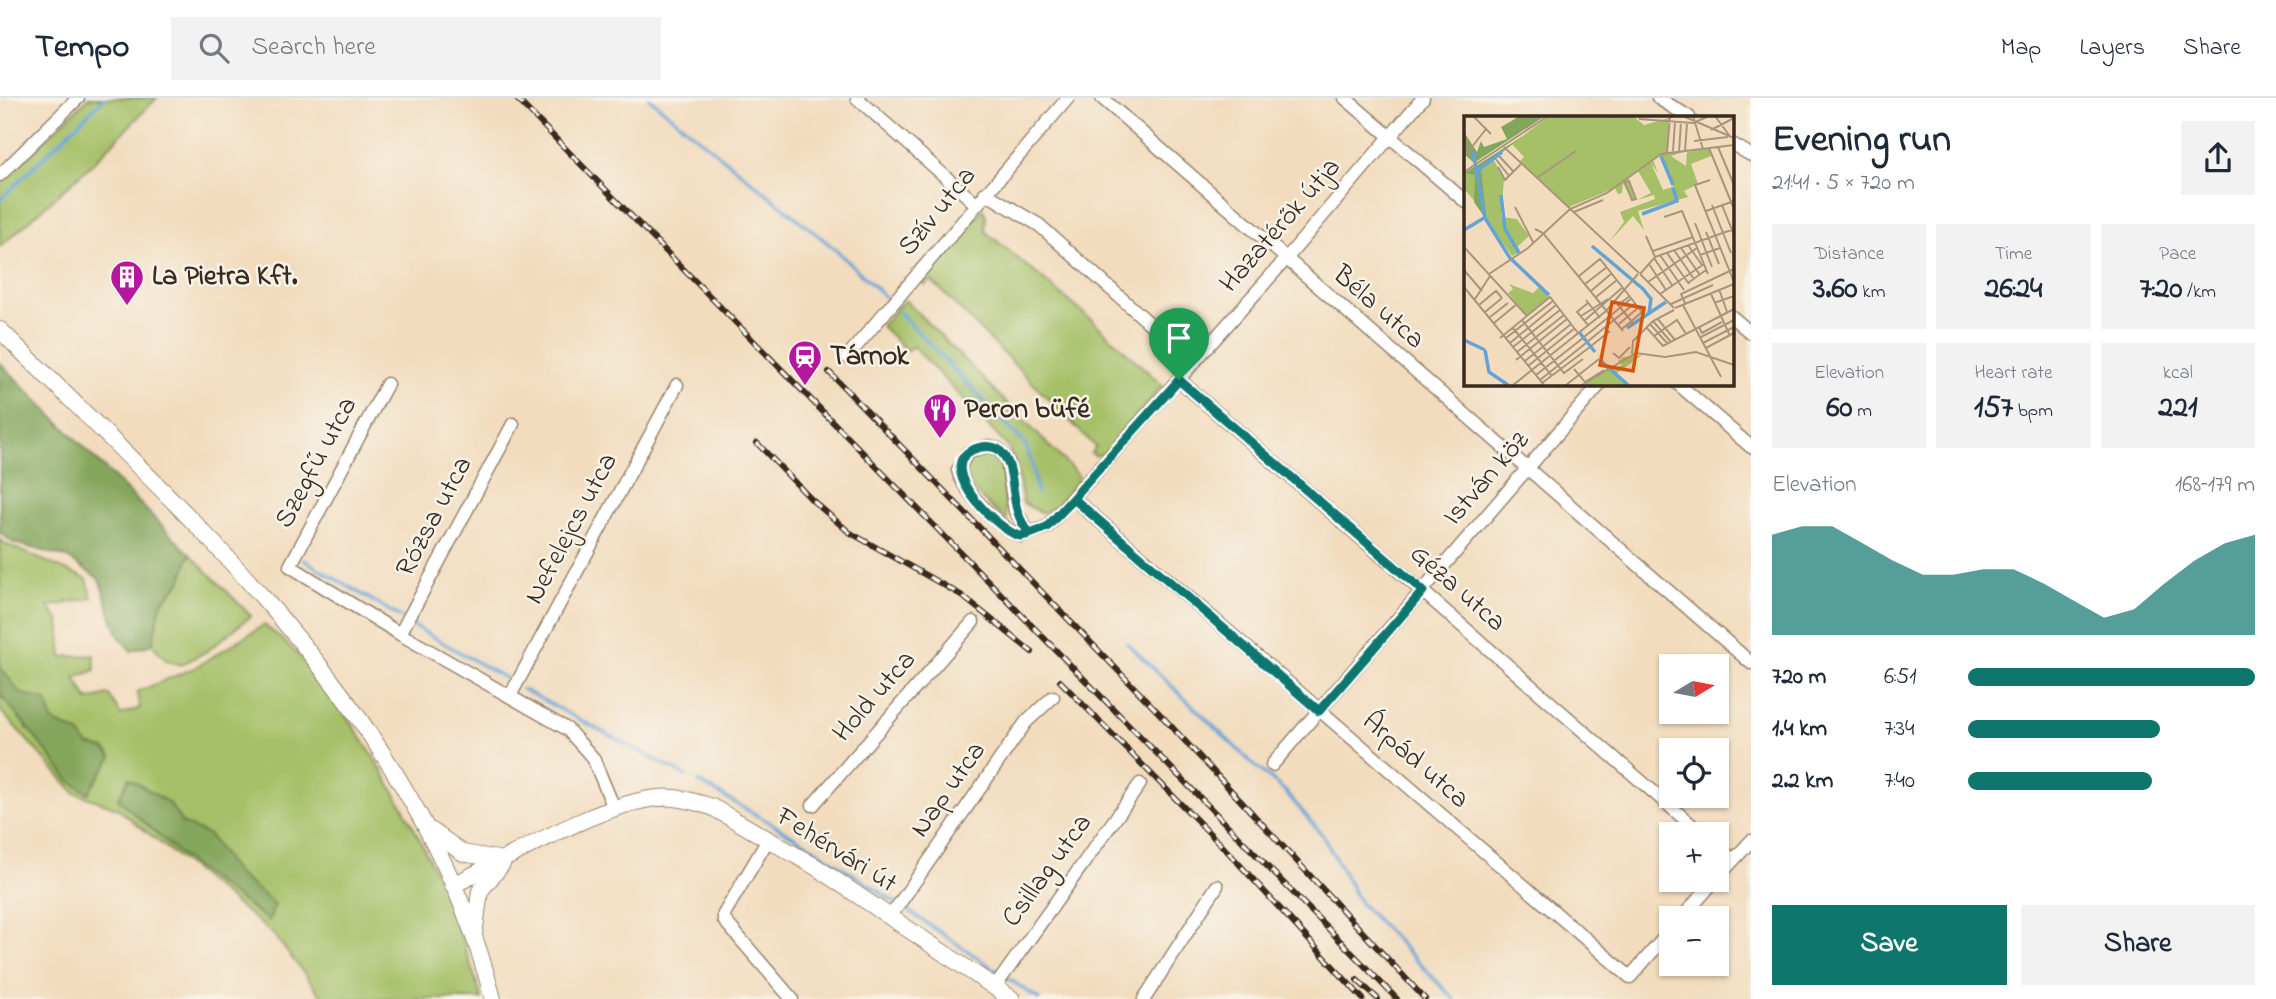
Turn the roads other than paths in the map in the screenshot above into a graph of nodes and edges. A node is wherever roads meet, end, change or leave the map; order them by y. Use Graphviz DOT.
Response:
graph roads {
  1 [pos="78,98"];
  2 [pos="857,98"];
  3 [pos="1068,98"];
  4 [pos="1102,98"];
  5 [pos="1345,98"];
  6 [pos="1423,98"];
  7 [pos="1658,98"];
  8 [pos="1687,116"];
  9 [pos="1390,137"];
  10 [pos="1734,145"];
  11 [pos="1751,155"];
  12 [pos="0,175"];
  13 [pos="985,193"];
  14 [pos="1464,200"];
  15 [pos="976,204"];
  16 [pos="1285,260"];
  17 [pos="1734,319"];
  18 [pos="0,330"];
  19 [pos="1751,333"];
  20 [pos="846,357"];
  21 [pos="1194,363"];
  22 [pos="1179,380"];
  23 [pos="387,384"];
  24 [pos="677,385"];
  25 [pos="1599,385"];
  26 [pos="1679,385"];
  27 [pos="513,424"];
  28 [pos="1751,447"];
  29 [pos="1527,470"];
  30 [pos="1074,499"];
  31 [pos="1030,533"];
  32 [pos="1423,591"];
  33 [pos="974,622"];
  34 [pos="400,634"];
  35 [pos="1751,663"];
  36 [pos="510,696"];
  37 [pos="1053,697"];
  38 [pos="1319,711"];
  39 [pos="1272,765"];
  40 [pos="1140,784"];
  41 [pos="813,805"];
  42 [pos="614,808"];
  43 [pos="1688,822"];
  44 [pos="428,827"];
  45 [pos="769,838"];
  46 [pos="1751,841"];
  47 [pos="1729,856"];
  48 [pos="506,860"];
  49 [pos="1733,860"];
  50 [pos="1729,864"];
  51 [pos="453,885"];
  52 [pos="1217,886"];
  53 [pos="1705,892"];
  54 [pos="1692,906"];
  55 [pos="890,917"];
  56 [pos="474,938"];
  57 [pos="1659,944"];
  58 [pos="995,987"];
  59 [pos="493,999"];
  60 [pos="792,999"];
  61 [pos="1012,999"];
  62 [pos="1144,999"];
  1 -- 12 [label="street"];
  2 -- 15 [label="street"];
  3 -- 13 [label="street, Szív utca"];
  4 -- 16 [label="street, Béla utca"];
  5 -- 9 [label="street"];
  6 -- 9 [label="street, Hazatérők útja"];
  7 -- 8 [label="street"];
  9 -- 14 [label="street"];
  9 -- 16 [label="street, Hazatérők útja"];
  10 -- 11 [label="street"];
  13 -- 15 [label="street, Szív utca"];
  13 -- 21 [label="street"];
  15 -- 20 [label="street, Szív utca"];
  16 -- 21 [label="street, Hazatérők útja"];
  16 -- 29 [label="street, Béla utca"];
  17 -- 19 [label="street"];
  18 -- 44 [label="main road"];
  21 -- 22 [label="street, Hazatérők útja"];
  22 -- 30 [label="street, Hazatérők útja"];
  22 -- 32 [label="street, Géza utca"];
  23 -- 34 [label="street, Szegfű utca"];
  24 -- 36 [label="street, Nefelejcs utca"];
  25 -- 29 [label="street, István köz"];
  26 -- 28 [label="street"];
  27 -- 34 [label="street, Rózsa utca"];
  29 -- 32 [label="street, István köz"];
  29 -- 35 [label="street, Béla utca"];
  30 -- 31 [label="street, Hazatérők útja"];
  30 -- 38 [label="street, Árpád utca"];
  31 -- 31 [label="street"];
  32 -- 38 [label="street, István köz"];
  32 -- 43 [label="street, Géza utca"];
  33 -- 41 [label="street, Hold utca"];
  34 -- 36 [label="street"];
  36 -- 42 [label="street"];
  37 -- 55 [label="street, Nap utca"];
  38 -- 39 [label="street, István köz"];
  38 -- 57 [label="street, Árpád utca"];
  40 -- 58 [label="street, Csillag utca"];
  42 -- 45 [label="main road, Fehérvári út"];
  42 -- 48 [label="main road, Fehérvári út"];
  44 -- 48 [label="main road"];
  44 -- 51 [label="main road"];
  45 -- 55 [label="main road, Fehérvári út"];
  45 -- 60 [label="street"];
  46 -- 49 [label="street"];
  47 -- 49 [label="street"];
  48 -- 51 [label="main road, Fehérvári út"];
  48 -- 56 [label="main road"];
  49 -- 50 [label="street"];
  51 -- 56 [label="main road"];
  52 -- 62 [label="street"];
  53 -- 54 [label="street"];
  55 -- 58 [label="main road, Fehérvári út"];
  56 -- 59 [label="main road"];
  58 -- 61 [label="main road, Fehérvári út"];
}
